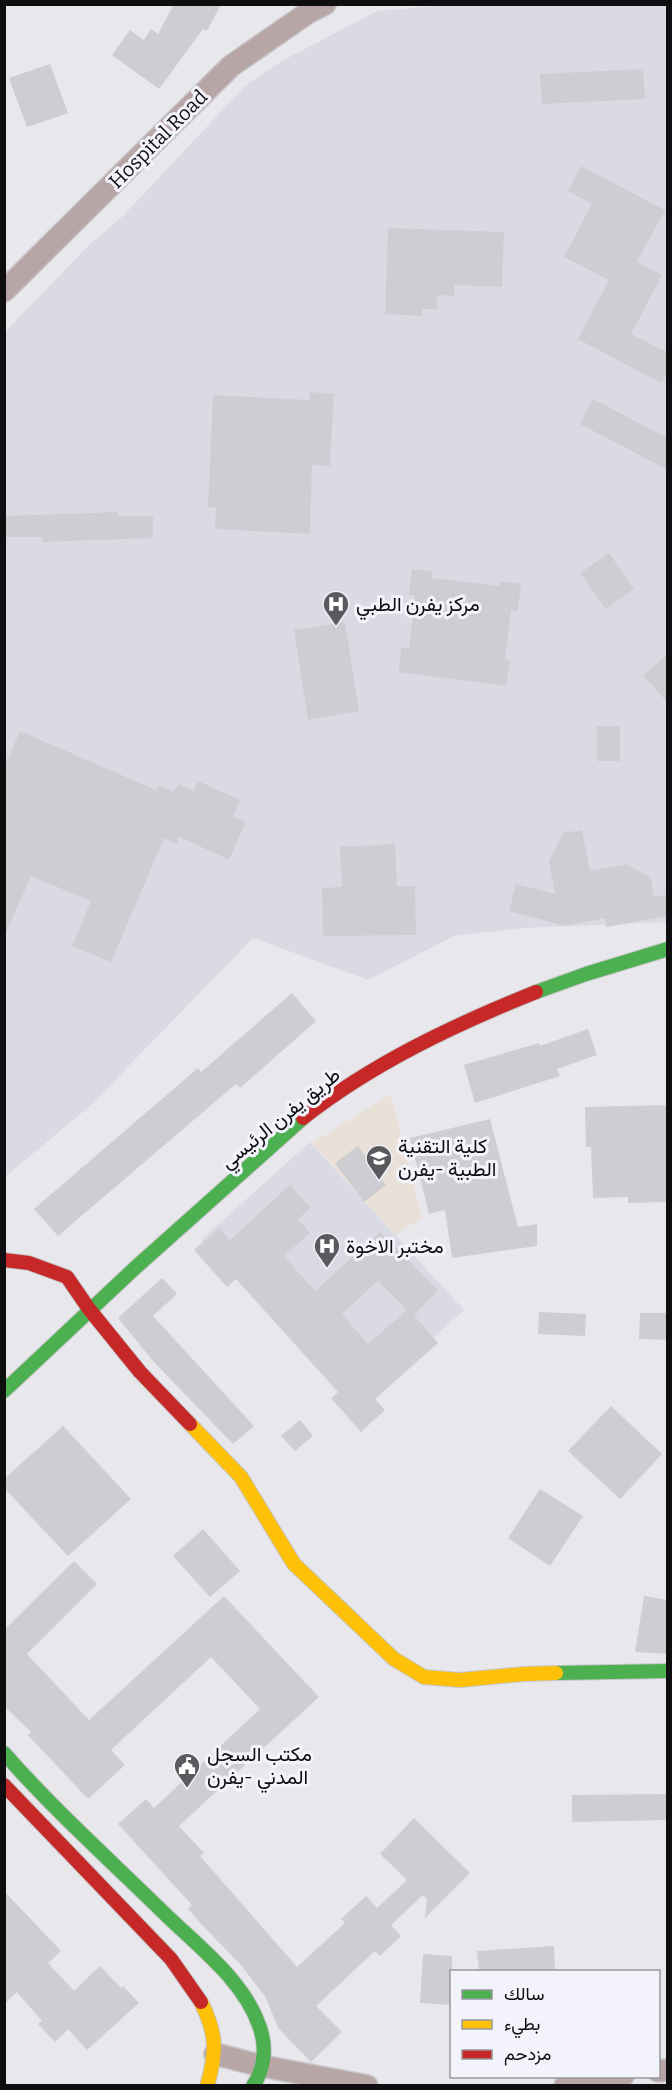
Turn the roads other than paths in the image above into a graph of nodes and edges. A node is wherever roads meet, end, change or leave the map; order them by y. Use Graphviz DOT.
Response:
graph roads {
  1 [pos="325,4"];
  2 [pos="8,284"];
  3 [pos="668,948"];
  4 [pos="4,1260"];
  5 [pos="89,1309"];
  6 [pos="4,1391"];
  7 [pos="668,1671"];
  8 [pos="5,1756"];
  9 [pos="4,1785"];
  10 [pos="215,2054"];
  11 [pos="262,2066"];
  12 [pos="610,2078"];
  13 [pos="207,2085"];
  14 [pos="253,2085"];
  15 [pos="366,2085"];
  16 [pos="565,2085"];
  1 -- 2 [label="street, Hospital Road"];
  3 -- 5 [label="main road, طريق يفرن الرئيسي"];
  4 -- 5 [label="main road"];
  5 -- 6 [label="main road, طريق يفرن الرئيسي"];
  5 -- 7 [label="main road"];
  8 -- 11 [label="main road"];
  9 -- 10 [label="main road"];
  10 -- 11 [label="street"];
  10 -- 13 [label="main road"];
  11 -- 14 [label="main road"];
  11 -- 15 [label="street"];
  12 -- 16 [label="street"];
}
